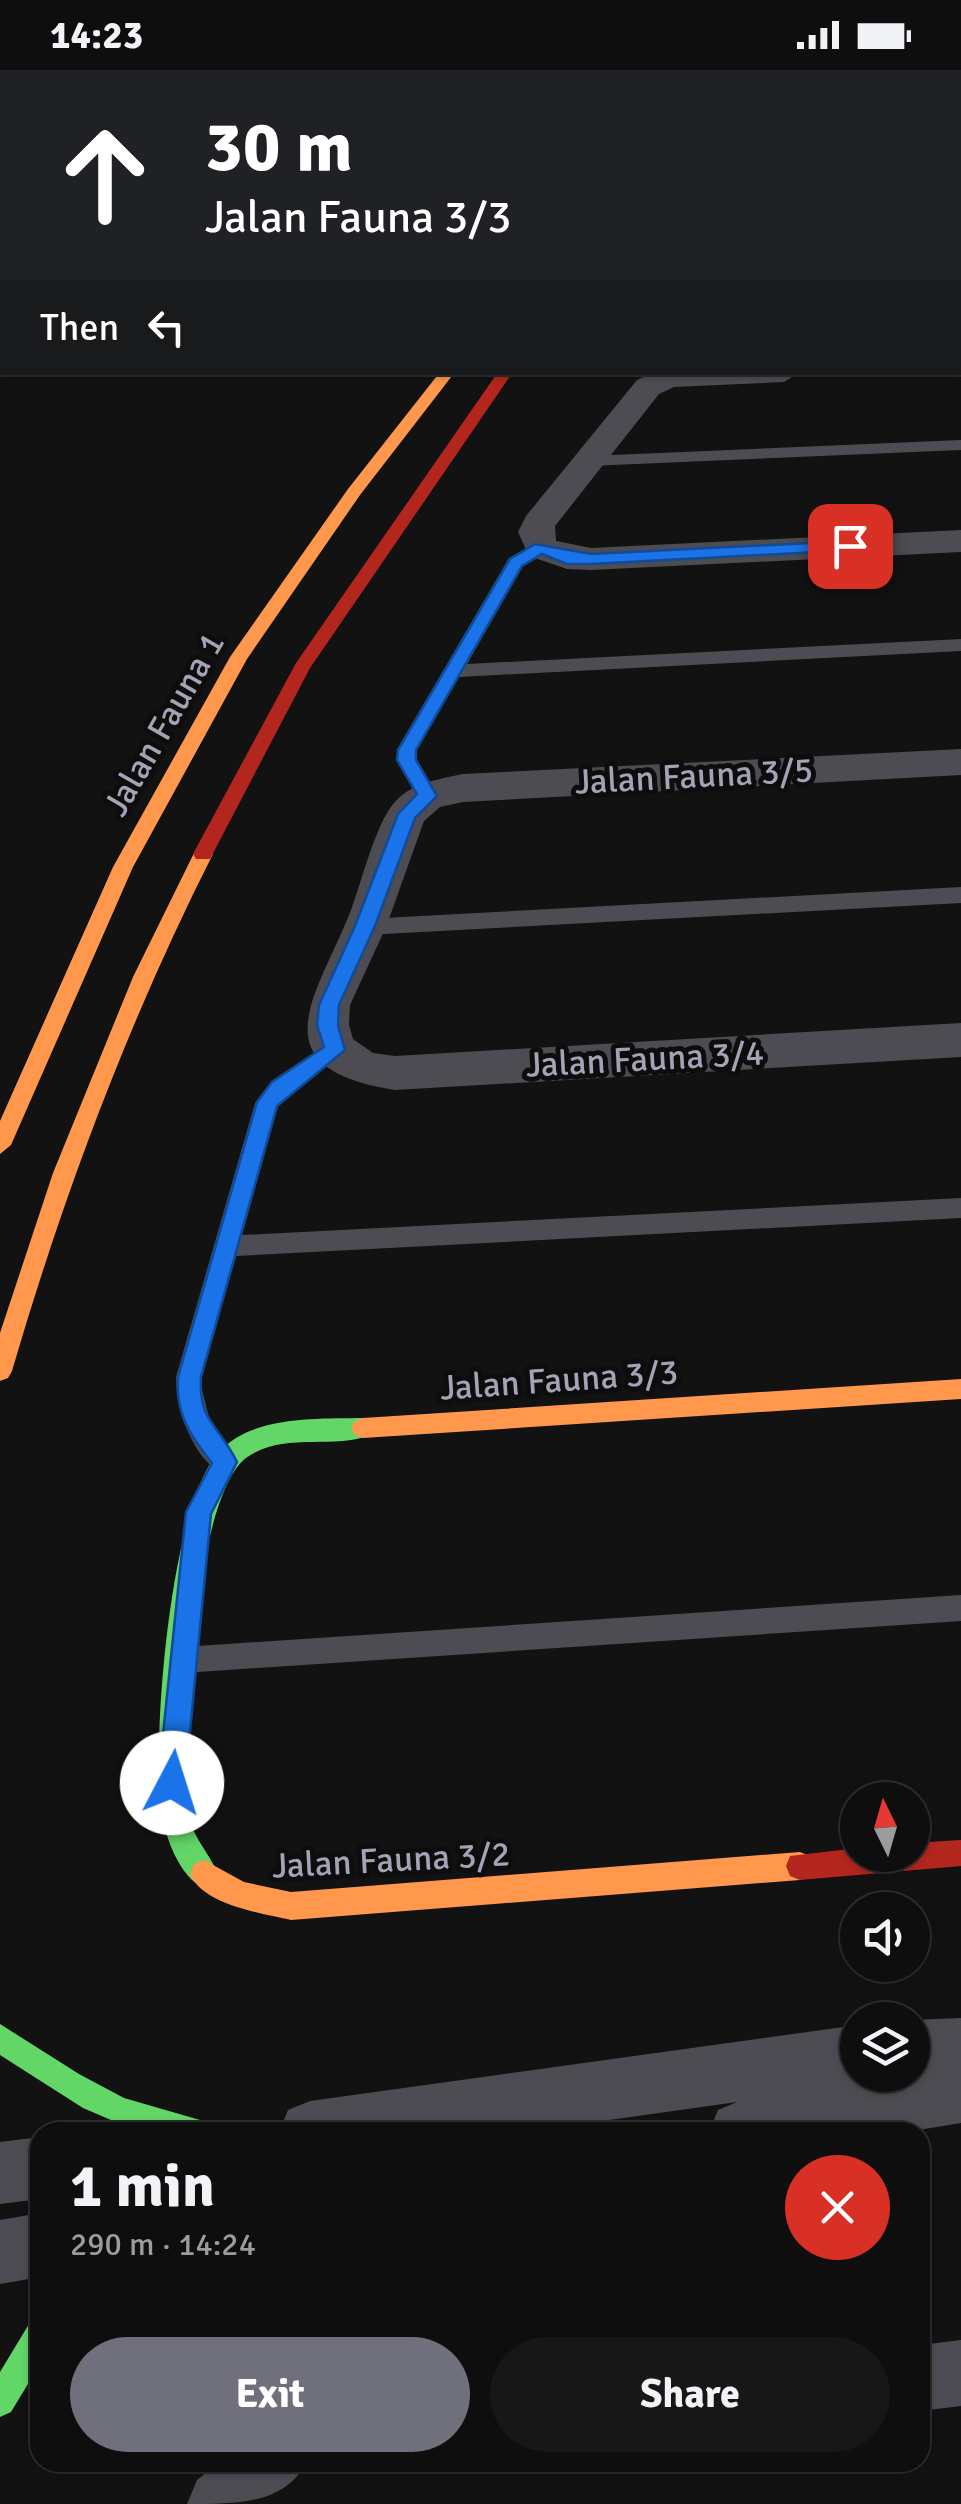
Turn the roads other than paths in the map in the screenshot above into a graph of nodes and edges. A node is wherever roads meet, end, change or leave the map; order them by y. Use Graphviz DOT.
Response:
graph roads {
  1 [pos="446,375"];
  2 [pos="504,375"];
  3 [pos="726,375"];
  4 [pos="961,445"];
  5 [pos="590,461"];
  6 [pos="961,541"];
  7 [pos="541,548"];
  8 [pos="961,645"];
  9 [pos="453,671"];
  10 [pos="961,762"];
  11 [pos="428,796"];
  12 [pos="961,895"];
  13 [pos="365,926"];
  14 [pos="961,1040"];
  15 [pos="335,1050"];
  16 [pos="0,1145"];
  17 [pos="961,1208"];
  18 [pos="229,1246"];
  19 [pos="0,1371"];
  20 [pos="961,1389"];
  21 [pos="225,1462"];
  22 [pos="961,1608"];
  23 [pos="183,1660"];
  24 [pos="961,1853"];
  25 [pos="0,2038"];
  26 [pos="961,2048"];
  27 [pos="930,2049"];
  28 [pos="840,2058"];
  29 [pos="961,2092"];
  30 [pos="151,2122"];
  31 [pos="381,2122"];
  32 [pos="795,2122"];
  33 [pos="30,2169"];
  34 [pos="0,2173"];
  35 [pos="30,2247"];
  36 [pos="0,2252"];
  37 [pos="30,2352"];
  38 [pos="961,2374"];
  39 [pos="930,2377"];
  40 [pos="0,2402"];
  41 [pos="261,2472"];
  42 [pos="221,2504"];
  1 -- 16 [label="street, Jalan Fauna 1"];
  2 -- 19 [label="street"];
  3 -- 5 [label="street"];
  4 -- 5 [label="lane"];
  5 -- 7 [label="street"];
  6 -- 7 [label="street"];
  7 -- 9 [label="lane"];
  8 -- 9 [label="lane"];
  9 -- 11 [label="lane"];
  10 -- 11 [label="street, Jalan Fauna 3/5"];
  11 -- 13 [label="street"];
  12 -- 13 [label="lane"];
  13 -- 15 [label="street"];
  14 -- 15 [label="street, Jalan Fauna 3/4"];
  15 -- 18 [label="lane"];
  17 -- 18 [label="lane"];
  18 -- 21 [label="lane"];
  20 -- 21 [label="street, Jalan Fauna 3/3"];
  21 -- 23 [label="street, Jalan Fauna 3/2"];
  22 -- 23 [label="lane"];
  23 -- 24 [label="street, Jalan Fauna 3/2"];
  25 -- 30 [label="street"];
  26 -- 27 [label="street"];
  28 -- 31 [label="street"];
  29 -- 32 [label="street"];
  33 -- 34 [label="street"];
  35 -- 36 [label="street"];
  37 -- 40 [label="street"];
  38 -- 39 [label="street"];
  41 -- 42 [label="street"];
}
